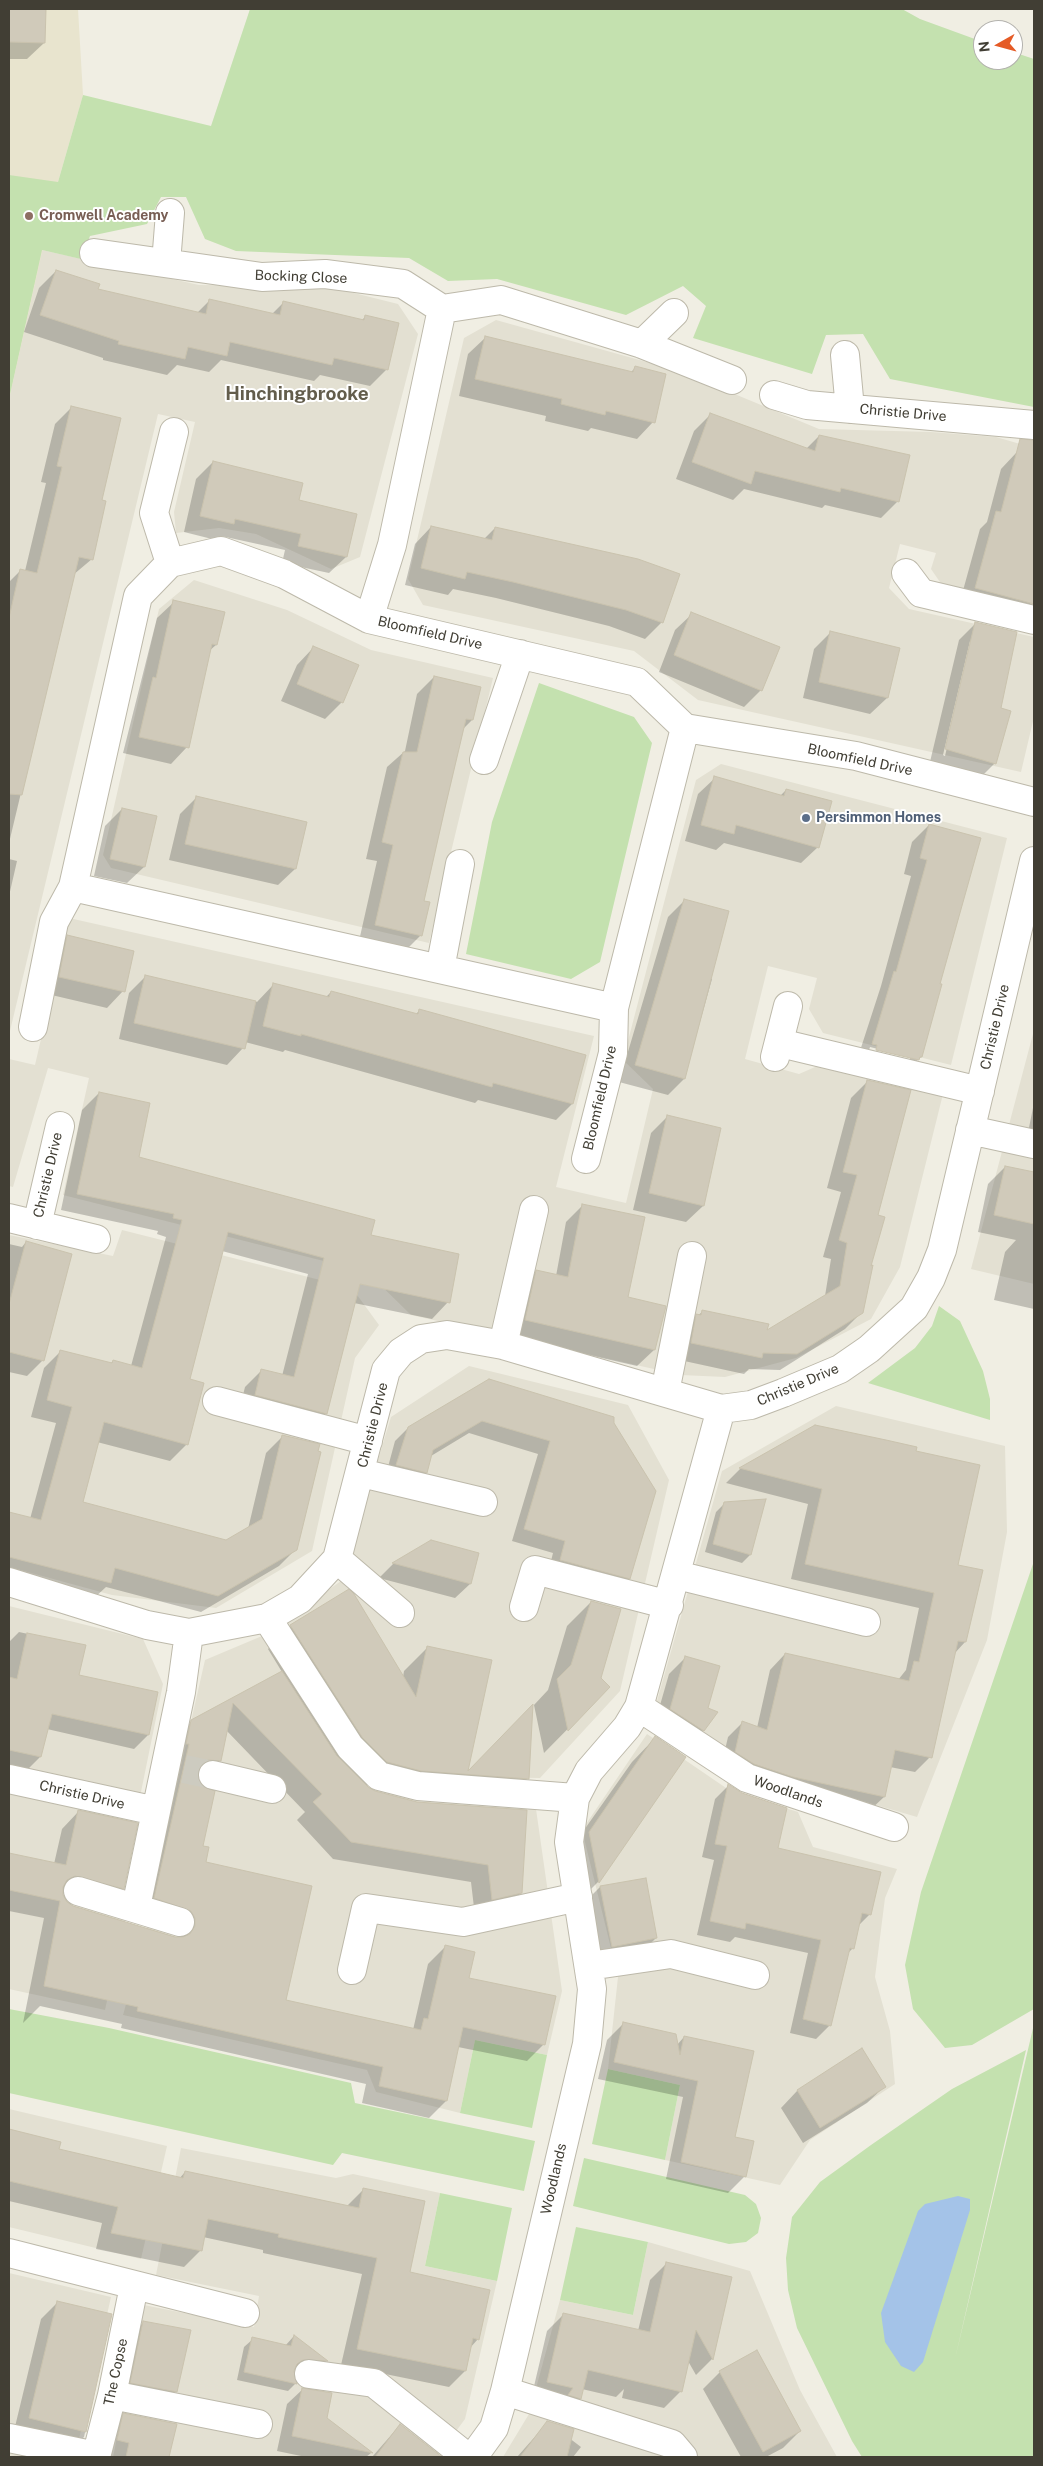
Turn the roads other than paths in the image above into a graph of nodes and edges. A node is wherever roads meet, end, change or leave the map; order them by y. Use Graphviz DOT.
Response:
graph roads {
  1 [pos="170,213"];
  2 [pos="94,253"];
  3 [pos="166,263"];
  4 [pos="442,309"];
  5 [pos="674,313"];
  6 [pos="642,344"];
  7 [pos="845,355"];
  8 [pos="732,380"];
  9 [pos="774,395"];
  10 [pos="850,409"];
  11 [pos="1034,426"];
  12 [pos="174,432"];
  13 [pos="170,563"];
  14 [pos="906,573"];
  15 [pos="369,619"];
  16 [pos="1034,620"];
  17 [pos="520,654"];
  18 [pos="684,728"];
  19 [pos="484,760"];
  20 [pos="1034,802"];
  21 [pos="1034,861"];
  22 [pos="460,864"];
  23 [pos="73,887"];
  24 [pos="440,970"];
  25 [pos="788,1006"];
  26 [pos="614,1008"];
  27 [pos="33,1027"];
  28 [pos="980,1091"];
  29 [pos="60,1126"];
  30 [pos="970,1130"];
  31 [pos="1034,1144"];
  32 [pos="586,1158"];
  33 [pos="534,1210"];
  34 [pos="9,1218"];
  35 [pos="37,1225"];
  36 [pos="96,1239"];
  37 [pos="692,1256"];
  38 [pos="503,1345"];
  39 [pos="665,1392"];
  40 [pos="217,1401"];
  41 [pos="721,1409"];
  42 [pos="368,1441"];
  43 [pos="361,1473"];
  44 [pos="483,1502"];
  45 [pos="337,1559"];
  46 [pos="677,1575"];
  47 [pos="9,1582"];
  48 [pos="669,1605"];
  49 [pos="524,1608"];
  50 [pos="400,1613"];
  51 [pos="268,1618"];
  52 [pos="866,1622"];
  53 [pos="189,1633"];
  54 [pos="639,1707"];
  55 [pos="213,1775"];
  56 [pos="9,1778"];
  57 [pos="272,1789"];
  58 [pos="575,1798"];
  59 [pos="156,1811"];
  60 [pos="894,1827"];
  61 [pos="78,1891"];
  62 [pos="578,1897"];
  63 [pos="136,1907"];
  64 [pos="180,1922"];
  65 [pos="589,1966"];
  66 [pos="352,1970"];
  67 [pos="755,1975"];
  68 [pos="9,2253"];
  69 [pos="134,2286"];
  70 [pos="245,2313"];
  71 [pos="309,2374"];
  72 [pos="505,2391"];
  73 [pos="112,2395"];
  74 [pos="258,2424"];
  75 [pos="9,2438"];
  76 [pos="96,2456"];
  77 [pos="467,2457"];
  78 [pos="473,2457"];
  79 [pos="683,2457"];
  1 -- 3 [label="street"];
  2 -- 3 [label="street, Bocking Close"];
  3 -- 4 [label="street, Bocking Close"];
  4 -- 6 [label="street"];
  4 -- 15 [label="street"];
  5 -- 6 [label="street"];
  6 -- 8 [label="street"];
  7 -- 10 [label="street"];
  9 -- 10 [label="street, Christie Drive"];
  10 -- 11 [label="street, Christie Drive"];
  12 -- 13 [label="street"];
  13 -- 15 [label="street, Bloomfield Drive"];
  13 -- 23 [label="street"];
  14 -- 16 [label="street"];
  15 -- 17 [label="street, Bloomfield Drive"];
  17 -- 18 [label="street, Bloomfield Drive"];
  17 -- 19 [label="street"];
  18 -- 20 [label="street, Bloomfield Drive"];
  18 -- 26 [label="street, Bloomfield Drive"];
  21 -- 28 [label="street, Christie Drive"];
  22 -- 24 [label="street"];
  23 -- 24 [label="street"];
  23 -- 27 [label="street"];
  24 -- 26 [label="street"];
  25 -- 28 [label="street"];
  26 -- 32 [label="street, Bloomfield Drive"];
  28 -- 30 [label="street, Christie Drive"];
  29 -- 35 [label="street, Christie Drive"];
  30 -- 31 [label="street"];
  30 -- 41 [label="street, Christie Drive"];
  33 -- 38 [label="street"];
  34 -- 35 [label="street, Christie Drive"];
  35 -- 36 [label="street, Christie Drive"];
  37 -- 39 [label="street"];
  38 -- 39 [label="street, Christie Drive"];
  38 -- 42 [label="street, Christie Drive"];
  39 -- 41 [label="street, Christie Drive"];
  40 -- 42 [label="street"];
  41 -- 46 [label="street, Woodlands"];
  42 -- 43 [label="street, Christie Drive"];
  43 -- 44 [label="street"];
  43 -- 45 [label="street, Christie Drive"];
  45 -- 50 [label="street"];
  45 -- 51 [label="street, Christie Drive"];
  46 -- 48 [label="street, Woodlands"];
  46 -- 52 [label="street"];
  47 -- 53 [label="street, Christie Drive"];
  48 -- 49 [label="street"];
  48 -- 54 [label="street, Woodlands"];
  51 -- 53 [label="street, Christie Drive"];
  51 -- 58 [label="street"];
  53 -- 59 [label="street"];
  54 -- 58 [label="street, Woodlands"];
  54 -- 60 [label="street, Woodlands"];
  55 -- 57 [label="street"];
  56 -- 59 [label="street, Christie Drive"];
  58 -- 62 [label="street, Woodlands"];
  59 -- 63 [label="street"];
  61 -- 63 [label="street"];
  62 -- 65 [label="street, Woodlands"];
  62 -- 66 [label="street"];
  63 -- 64 [label="street"];
  65 -- 67 [label="street"];
  65 -- 72 [label="street, Woodlands"];
  68 -- 69 [label="street"];
  69 -- 70 [label="street"];
  69 -- 73 [label="street, The Copse"];
  71 -- 77 [label="street"];
  72 -- 78 [label="street, Woodlands"];
  72 -- 79 [label="street"];
  73 -- 74 [label="street"];
  73 -- 76 [label="street, The Copse"];
  75 -- 76 [label="street"];
}
